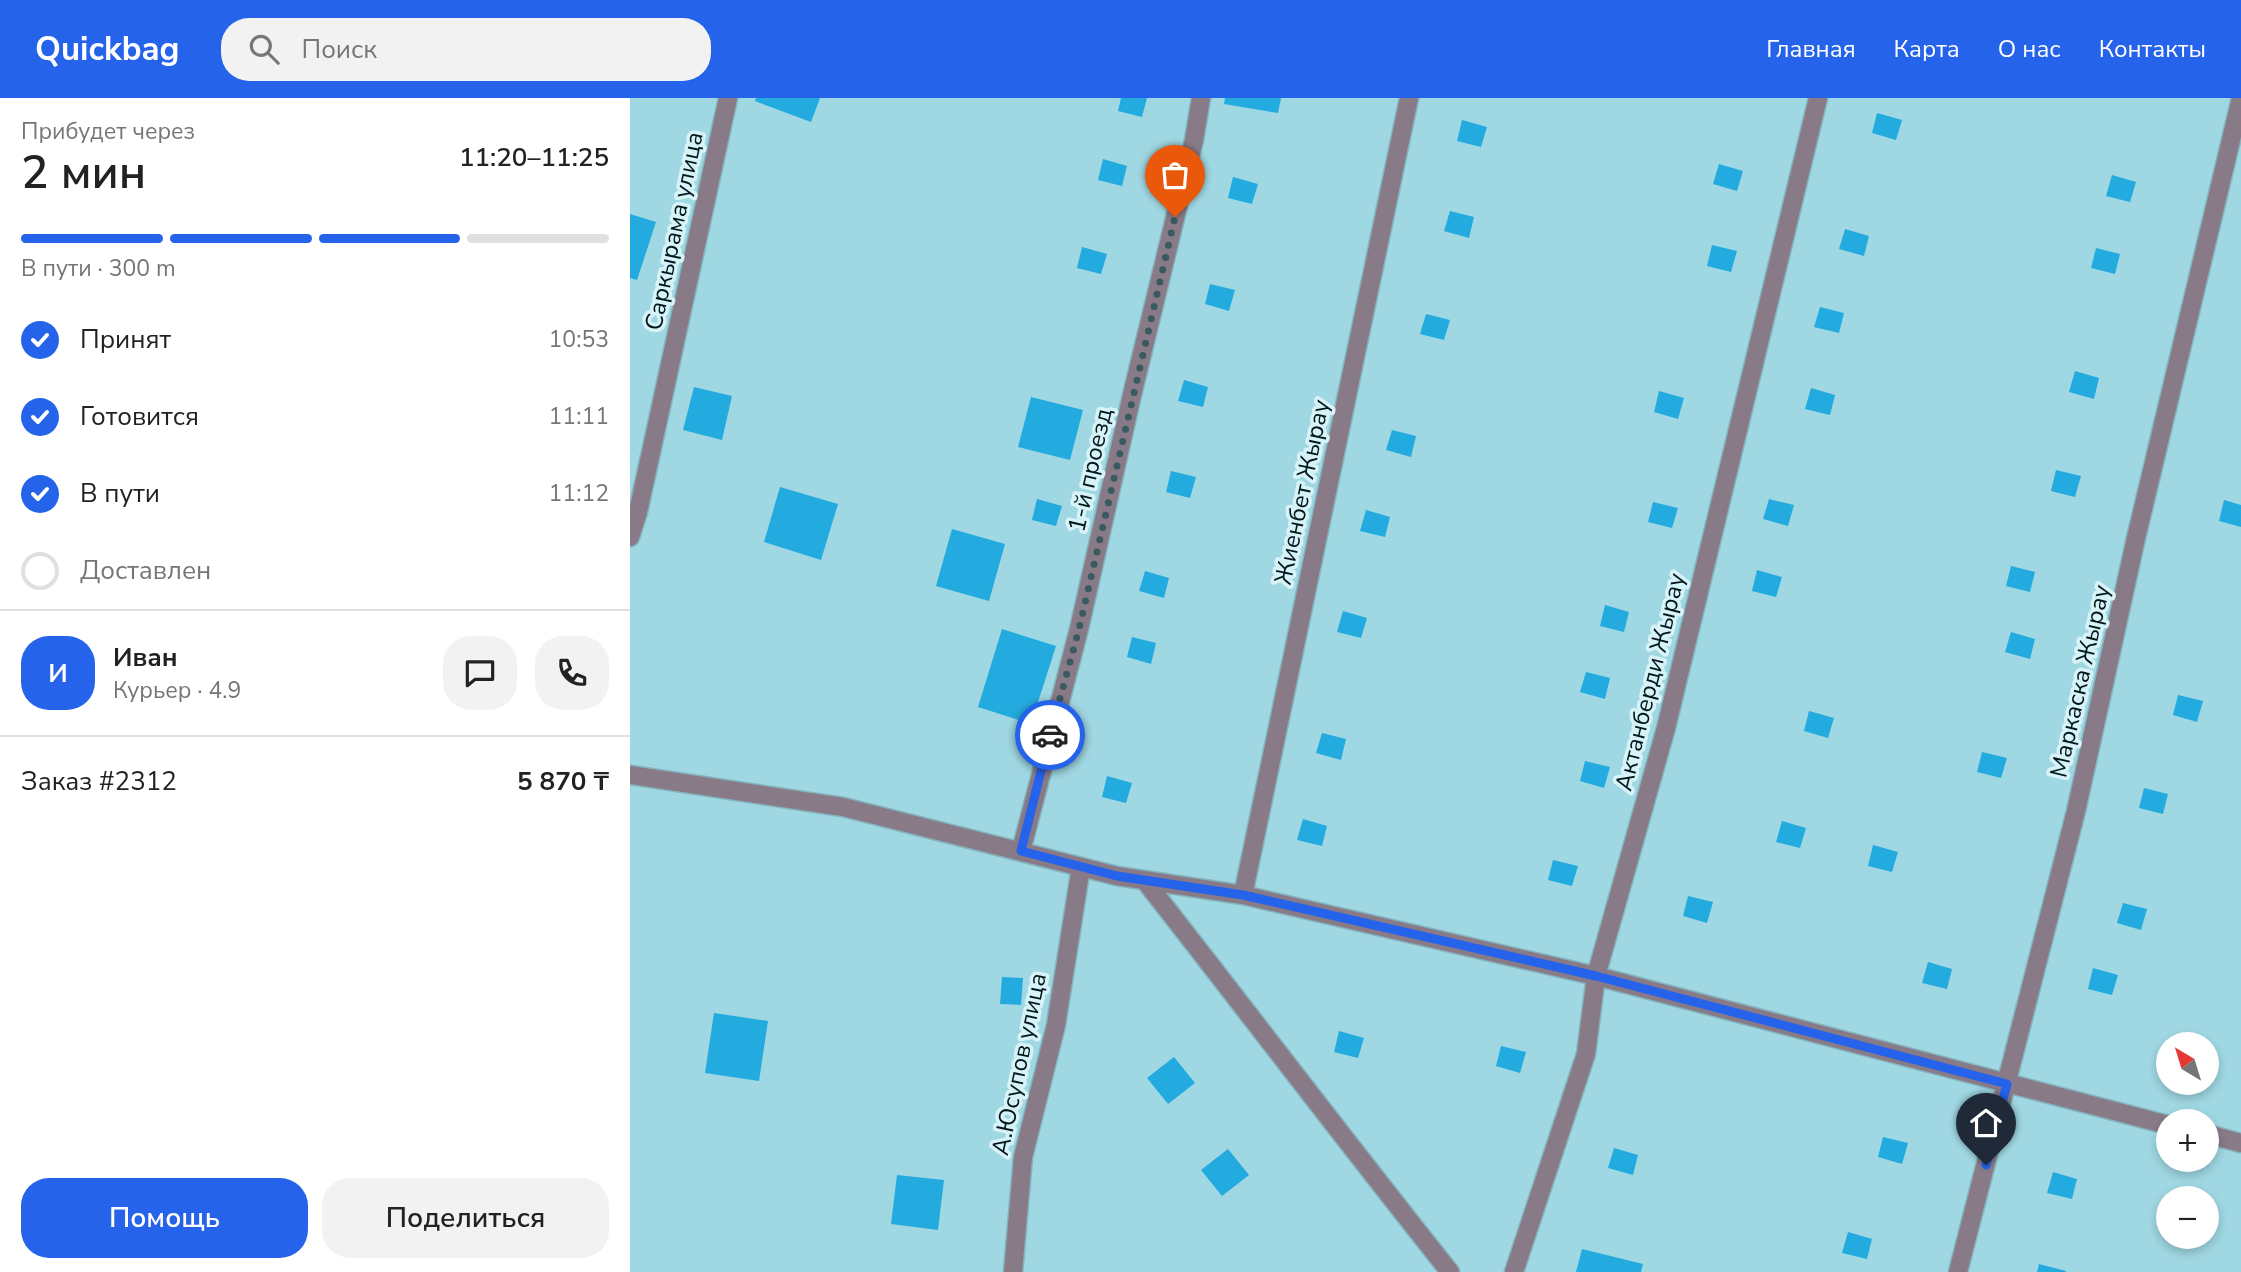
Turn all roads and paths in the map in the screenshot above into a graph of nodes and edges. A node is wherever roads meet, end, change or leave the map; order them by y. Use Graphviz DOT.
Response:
graph roads {
  1 [pos="728,98"];
  2 [pos="1201,98"];
  3 [pos="1409,98"];
  4 [pos="1818,98"];
  5 [pos="2241,98"];
  6 [pos="630,537"];
  7 [pos="630,775"];
  8 [pos="1021,851"];
  9 [pos="1081,867"];
  10 [pos="1145,881"];
  11 [pos="1243,895"];
  12 [pos="1596,976"];
  13 [pos="2007,1084"];
  14 [pos="2156,1122"];
  15 [pos="2219,1137"];
  16 [pos="2241,1143"];
  17 [pos="1013,1272"];
  18 [pos="1450,1272"];
  19 [pos="1514,1272"];
  20 [pos="1958,1272"];
  1 -- 6 [label="street, Саркырама улица"];
  2 -- 8 [label="street, 1-й проезд"];
  3 -- 11 [label="street, Жиенбет Жырау"];
  4 -- 12 [label="street, Актанберди Жырау"];
  5 -- 13 [label="street, Маркаска Жырау"];
  7 -- 8 [label="street"];
  8 -- 9 [label="street"];
  9 -- 10 [label="street"];
  9 -- 17 [label="street, А.Юсупов улица"];
  10 -- 11 [label="street"];
  10 -- 18 [label="street"];
  11 -- 12 [label="street"];
  12 -- 13 [label="street"];
  12 -- 19 [label="street, Актанберди Жырау"];
  13 -- 14 [label="street"];
  13 -- 20 [label="street, Маркаска Жырау"];
  15 -- 16 [label="street"];
}
